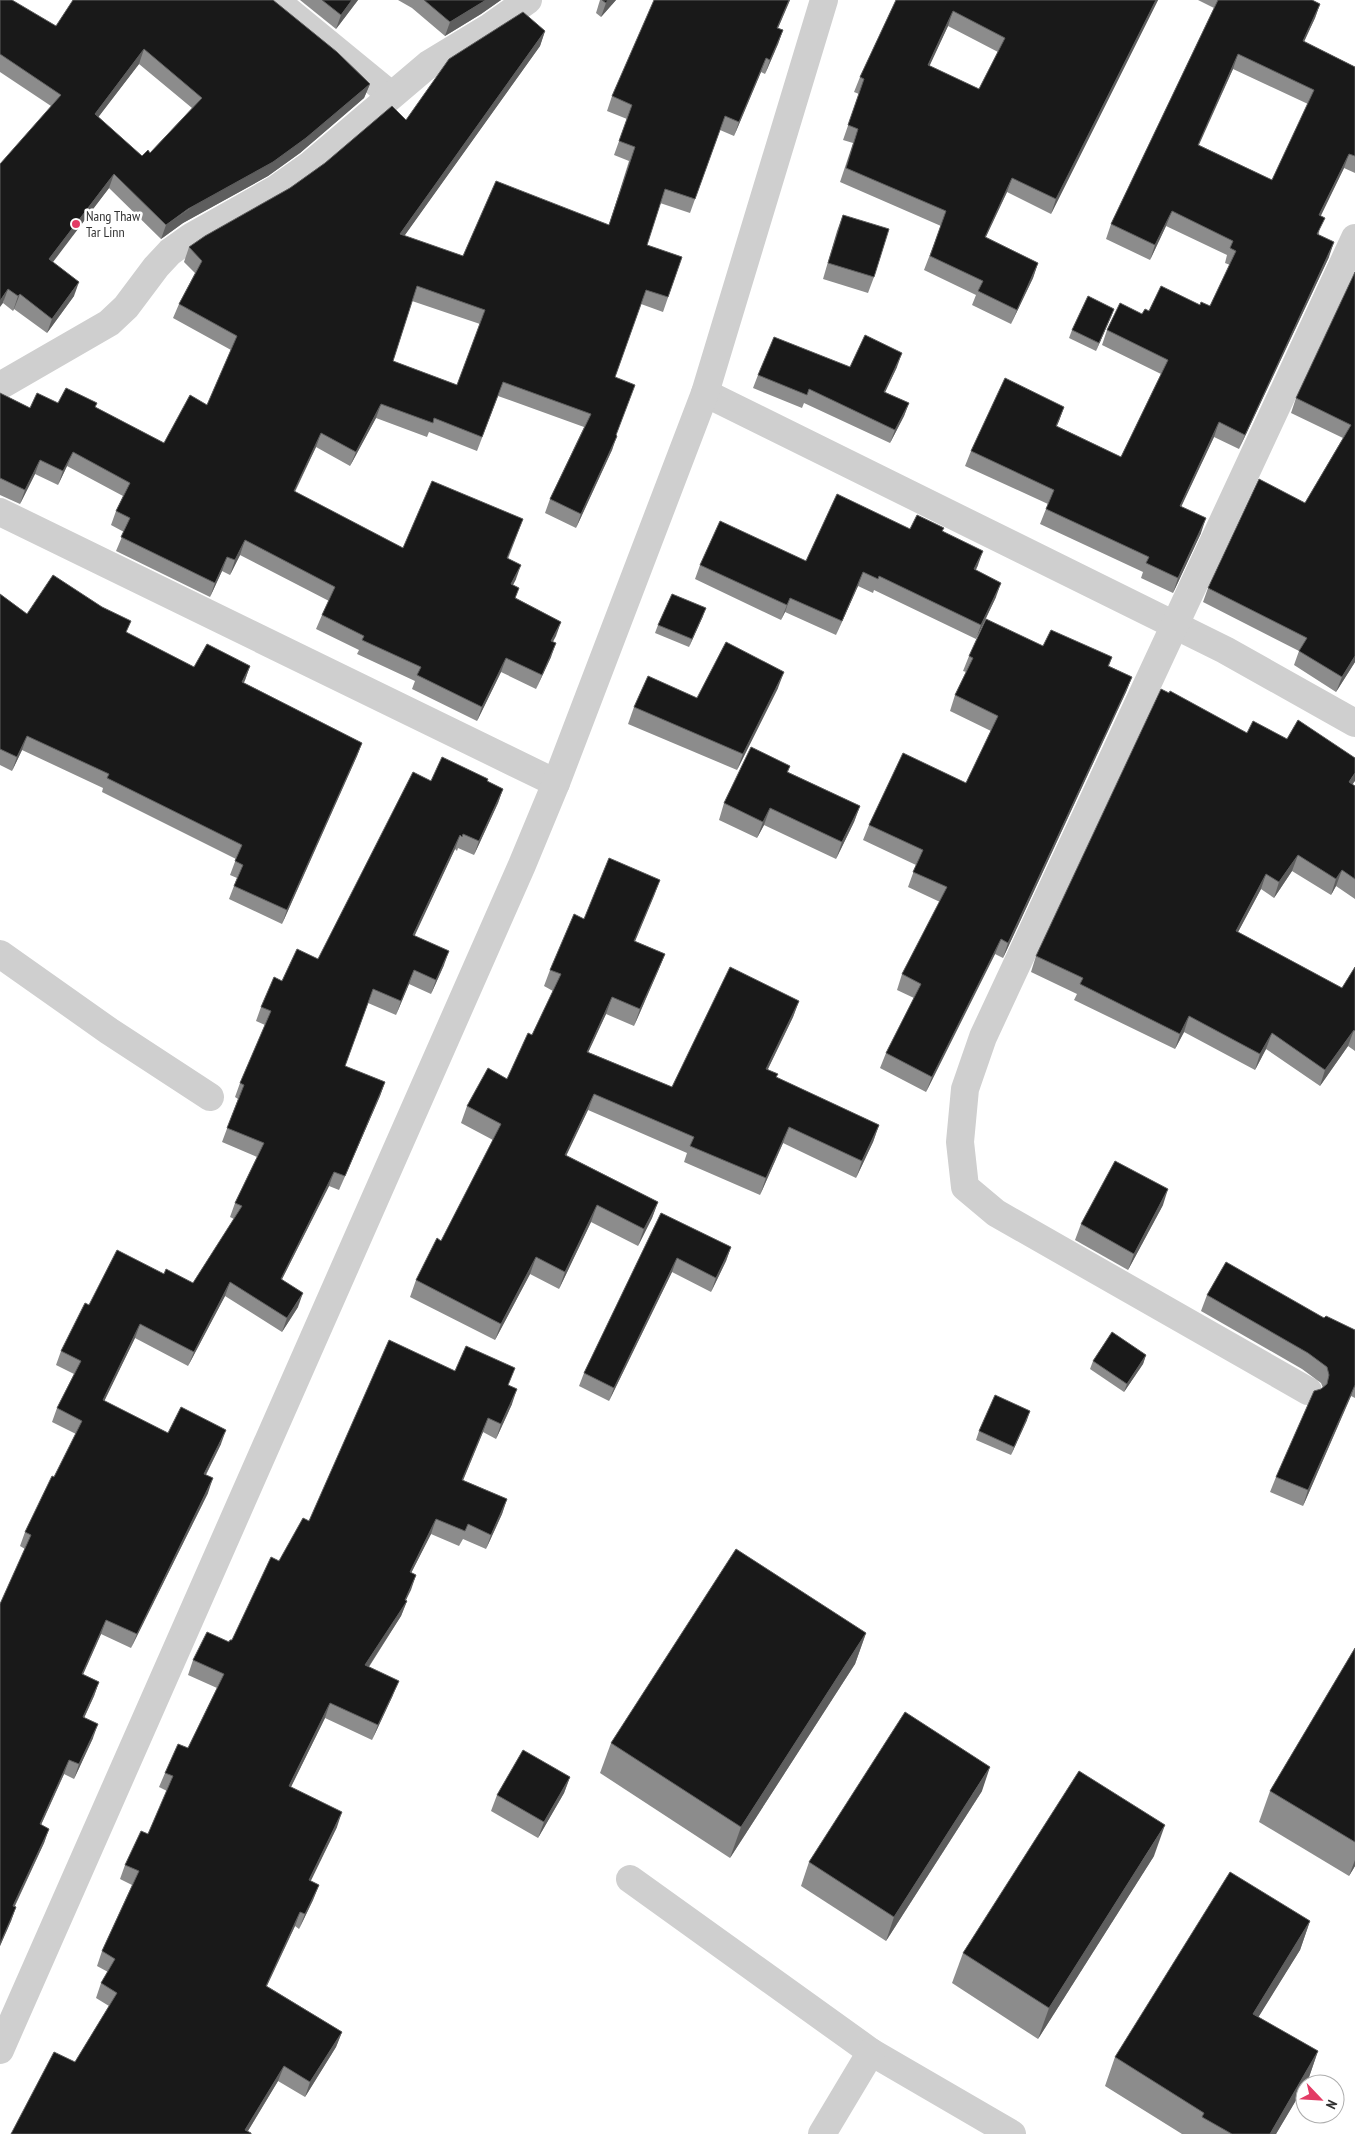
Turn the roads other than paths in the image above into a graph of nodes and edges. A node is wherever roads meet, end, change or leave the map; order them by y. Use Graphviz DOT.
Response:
graph roads {
  1 [pos="275,0"];
  2 [pos="528,0"];
  3 [pos="824,0"];
  4 [pos="391,95"];
  5 [pos="1355,238"];
  6 [pos="0,386"];
  7 [pos="706,393"];
  8 [pos="0,512"];
  9 [pos="1174,626"];
  10 [pos="1355,723"];
  11 [pos="556,783"];
  12 [pos="0,954"];
  13 [pos="210,1097"];
  14 [pos="1308,1391"];
  15 [pos="630,1879"];
  16 [pos="0,2050"];
  17 [pos="871,2052"];
  18 [pos="822,2134"];
  19 [pos="1012,2134"];
  1 -- 4 [label="street"];
  2 -- 4 [label="street"];
  3 -- 7 [label="street"];
  4 -- 6 [label="street"];
  5 -- 9 [label="street"];
  7 -- 9 [label="street"];
  7 -- 11 [label="street"];
  8 -- 11 [label="street"];
  9 -- 10 [label="street"];
  9 -- 14 [label="street"];
  11 -- 16 [label="street"];
  12 -- 13 [label="street"];
  15 -- 17 [label="street"];
  17 -- 18 [label="street"];
  17 -- 19 [label="street"];
}
